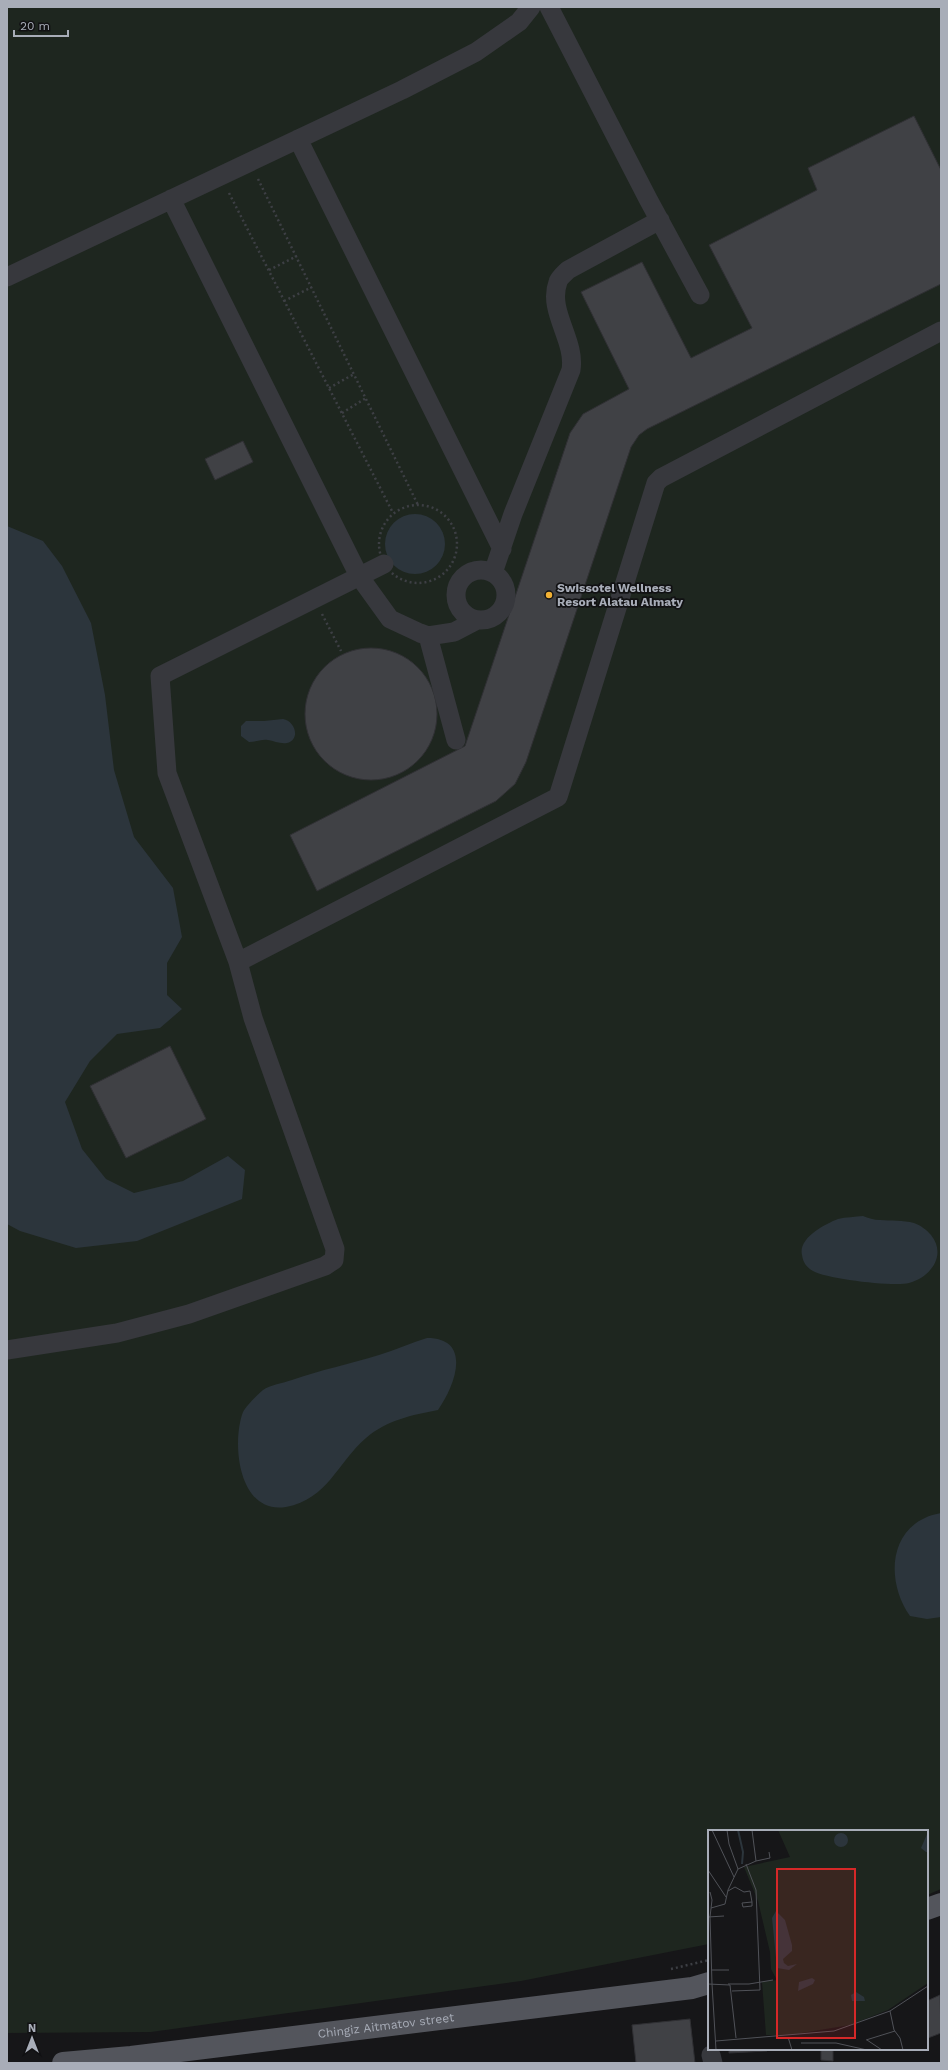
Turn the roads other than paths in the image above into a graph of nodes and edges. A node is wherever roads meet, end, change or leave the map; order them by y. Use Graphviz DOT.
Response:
graph roads {
  1 [pos="531,7"];
  2 [pos="549,7"];
  3 [pos="298,140"];
  4 [pos="171,199"];
  5 [pos="660,220"];
  6 [pos="7,277"];
  7 [pos="700,295"];
  8 [pos="941,331"];
  9 [pos="502,549"];
  10 [pos="384,564"];
  11 [pos="493,573"];
  12 [pos="359,576"];
  13 [pos="477,620"];
  14 [pos="428,636"];
  15 [pos="456,740"];
  16 [pos="238,962"];
  17 [pos="7,1350"];
  18 [pos="941,1904"];
  19 [pos="928,1909"];
  20 [pos="708,1983"];
  21 [pos="133,2060"];
  22 [pos="63,2063"];
  1 -- 3 [label="lane"];
  2 -- 5 [label="lane"];
  3 -- 4 [label="lane"];
  3 -- 9 [label="lane"];
  4 -- 6 [label="lane"];
  4 -- 12 [label="lane"];
  5 -- 7 [label="lane"];
  5 -- 9 [label="lane"];
  8 -- 16 [label="lane"];
  9 -- 11 [label="lane"];
  10 -- 12 [label="lane"];
  11 -- 13 [label="lane"];
  11 -- 13 [label="lane"];
  12 -- 14 [label="lane"];
  12 -- 16 [label="lane"];
  13 -- 14 [label="lane"];
  14 -- 15 [label="lane"];
  16 -- 17 [label="lane"];
  18 -- 19 [label="main road"];
  20 -- 21 [label="main road, Chingiz Aitmatov street"];
  21 -- 22 [label="main road, Chingiz Aitmatov street"];
}
